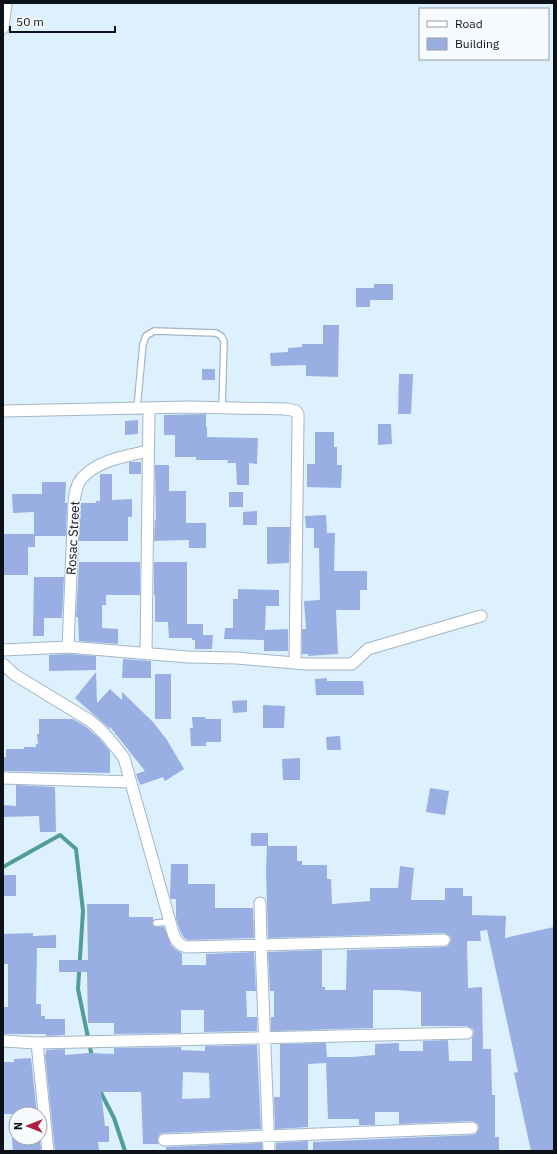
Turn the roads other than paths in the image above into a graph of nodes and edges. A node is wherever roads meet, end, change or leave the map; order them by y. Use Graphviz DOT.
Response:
graph roads {
  1 [pos="6,3"];
  2 [pos="3,28"];
  3 [pos="222,407"];
  4 [pos="137,408"];
  5 [pos="150,408"];
  6 [pos="3,411"];
  7 [pos="148,451"];
  8 [pos="481,616"];
  9 [pos="68,648"];
  10 [pos="3,650"];
  11 [pos="146,653"];
  12 [pos="294,663"];
  13 [pos="3,664"];
  14 [pos="3,778"];
  15 [pos="130,782"];
  16 [pos="260,903"];
  17 [pos="170,922"];
  18 [pos="156,923"];
  19 [pos="444,940"];
  20 [pos="261,945"];
  21 [pos="467,1033"];
  22 [pos="265,1038"];
  23 [pos="3,1041"];
  24 [pos="37,1043"];
  25 [pos="472,1128"];
  26 [pos="268,1135"];
  27 [pos="164,1140"];
  28 [pos="48,1151"];
  29 [pos="269,1151"];
  1 -- 2 [label="street"];
  3 -- 4 [label="lane"];
  3 -- 5 [label="street"];
  3 -- 12 [label="street"];
  4 -- 5 [label="street"];
  4 -- 6 [label="street"];
  5 -- 7 [label="street"];
  7 -- 9 [label="street, Rosac Street"];
  7 -- 11 [label="street"];
  8 -- 12 [label="street"];
  9 -- 10 [label="street"];
  9 -- 11 [label="street"];
  11 -- 12 [label="street"];
  13 -- 15 [label="street"];
  14 -- 15 [label="street"];
  15 -- 17 [label="street"];
  16 -- 20 [label="street"];
  17 -- 18 [label="lane"];
  17 -- 20 [label="street"];
  19 -- 20 [label="street"];
  20 -- 22 [label="street"];
  21 -- 22 [label="street"];
  22 -- 24 [label="street"];
  22 -- 26 [label="street"];
  23 -- 24 [label="street"];
  24 -- 28 [label="street"];
  25 -- 26 [label="street"];
  26 -- 27 [label="street"];
  26 -- 29 [label="street"];
}
